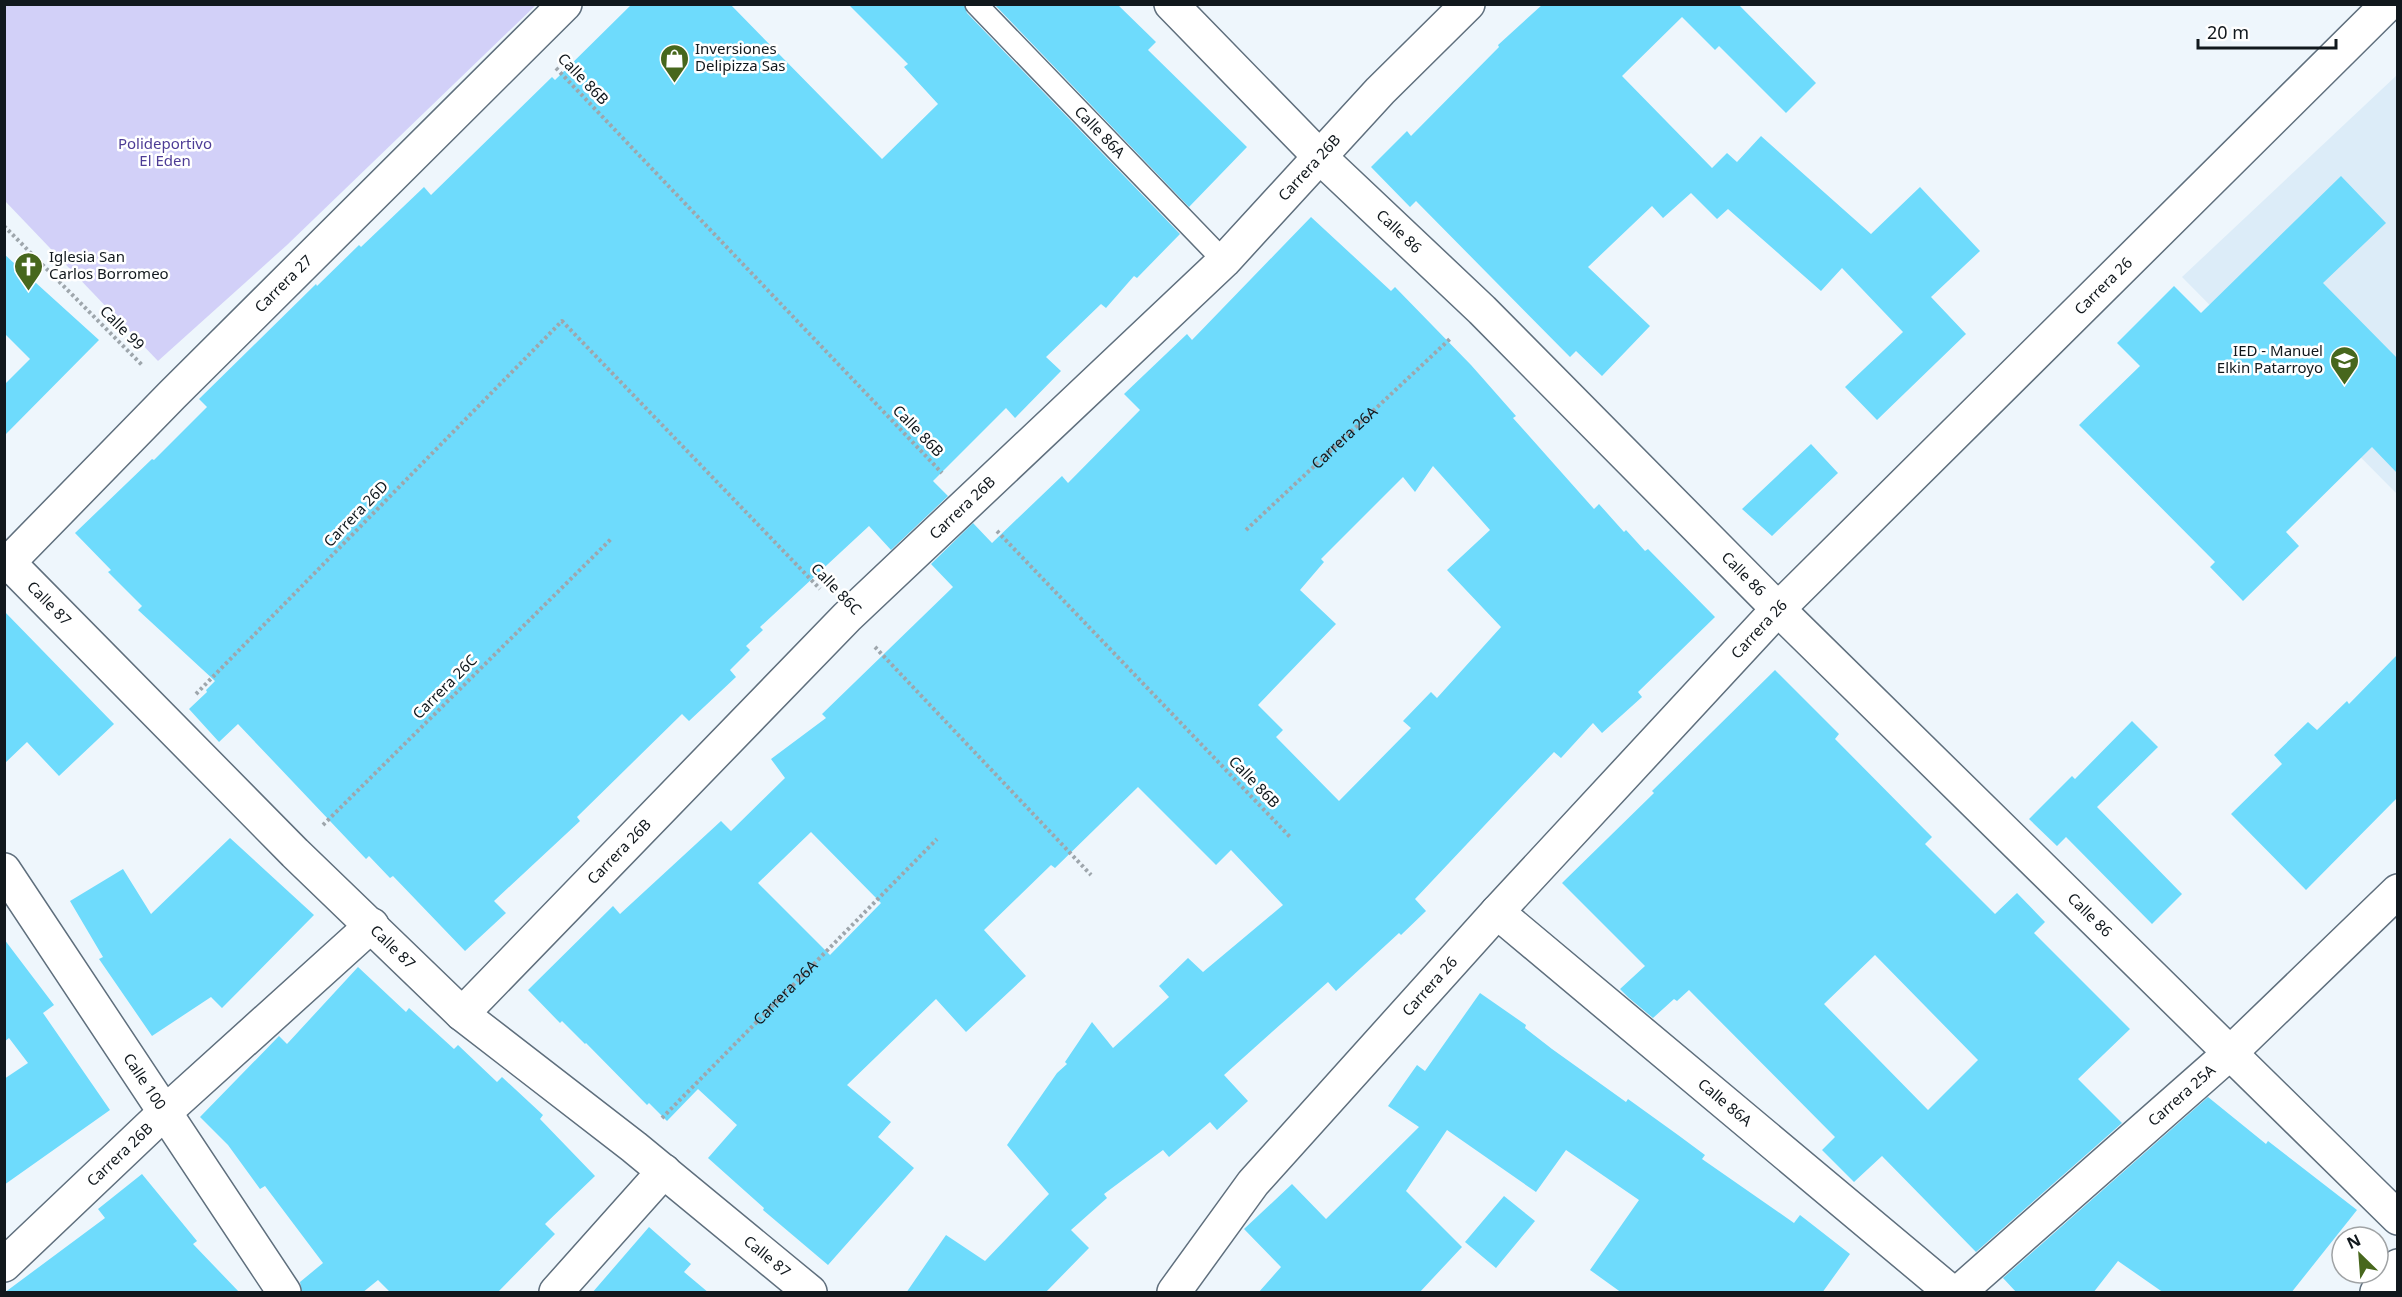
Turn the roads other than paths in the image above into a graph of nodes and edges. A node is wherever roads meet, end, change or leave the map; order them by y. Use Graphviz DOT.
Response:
graph roads {
  1 [pos="565,4"];
  2 [pos="976,4"];
  3 [pos="1171,4"];
  4 [pos="1468,4"];
  5 [pos="2388,4"];
  6 [pos="1320,157"];
  7 [pos="1224,261"];
  8 [pos="7,565"];
  9 [pos="1778,609"];
  10 [pos="4,870"];
  11 [pos="2395,900"];
  12 [pos="1497,912"];
  13 [pos="372,925"];
  14 [pos="462,1014"];
  15 [pos="2230,1053"];
  16 [pos="164,1113"];
  17 [pos="664,1171"];
  18 [pos="2397,1218"];
  19 [pos="4,1265"];
  20 [pos="2397,1266"];
  21 [pos="284,1293"];
  22 [pos="556,1293"];
  23 [pos="810,1293"];
  24 [pos="1174,1293"];
  25 [pos="1951,1293"];
  26 [pos="1959,1293"];
  27 [pos="2377,1293"];
  1 -- 8 [label="street, Carrera 27"];
  2 -- 7 [label="lane, Calle 86A"];
  3 -- 6 [label="street, Calle 86"];
  4 -- 6 [label="street, Carrera 26B"];
  5 -- 9 [label="street, Carrera 26"];
  6 -- 7 [label="street, Carrera 26B"];
  6 -- 9 [label="street, Calle 86"];
  7 -- 14 [label="street, Carrera 26B"];
  8 -- 13 [label="street, Calle 87"];
  9 -- 12 [label="street, Carrera 26"];
  9 -- 15 [label="street, Calle 86"];
  10 -- 16 [label="street, Calle 100"];
  11 -- 15 [label="street, Carrera 25A"];
  12 -- 24 [label="street, Carrera 26"];
  12 -- 25 [label="street, Calle 86A"];
  13 -- 14 [label="street, Calle 87"];
  13 -- 16 [label="street, Carrera 26B"];
  14 -- 17 [label="street, Calle 87"];
  15 -- 18 [label="street, Calle 86"];
  15 -- 26 [label="street, Carrera 25A"];
  16 -- 19 [label="street, Carrera 26B"];
  16 -- 21 [label="street, Calle 100"];
  17 -- 22 [label="street"];
  17 -- 23 [label="street, Calle 87"];
  20 -- 27 [label="street"];
}
